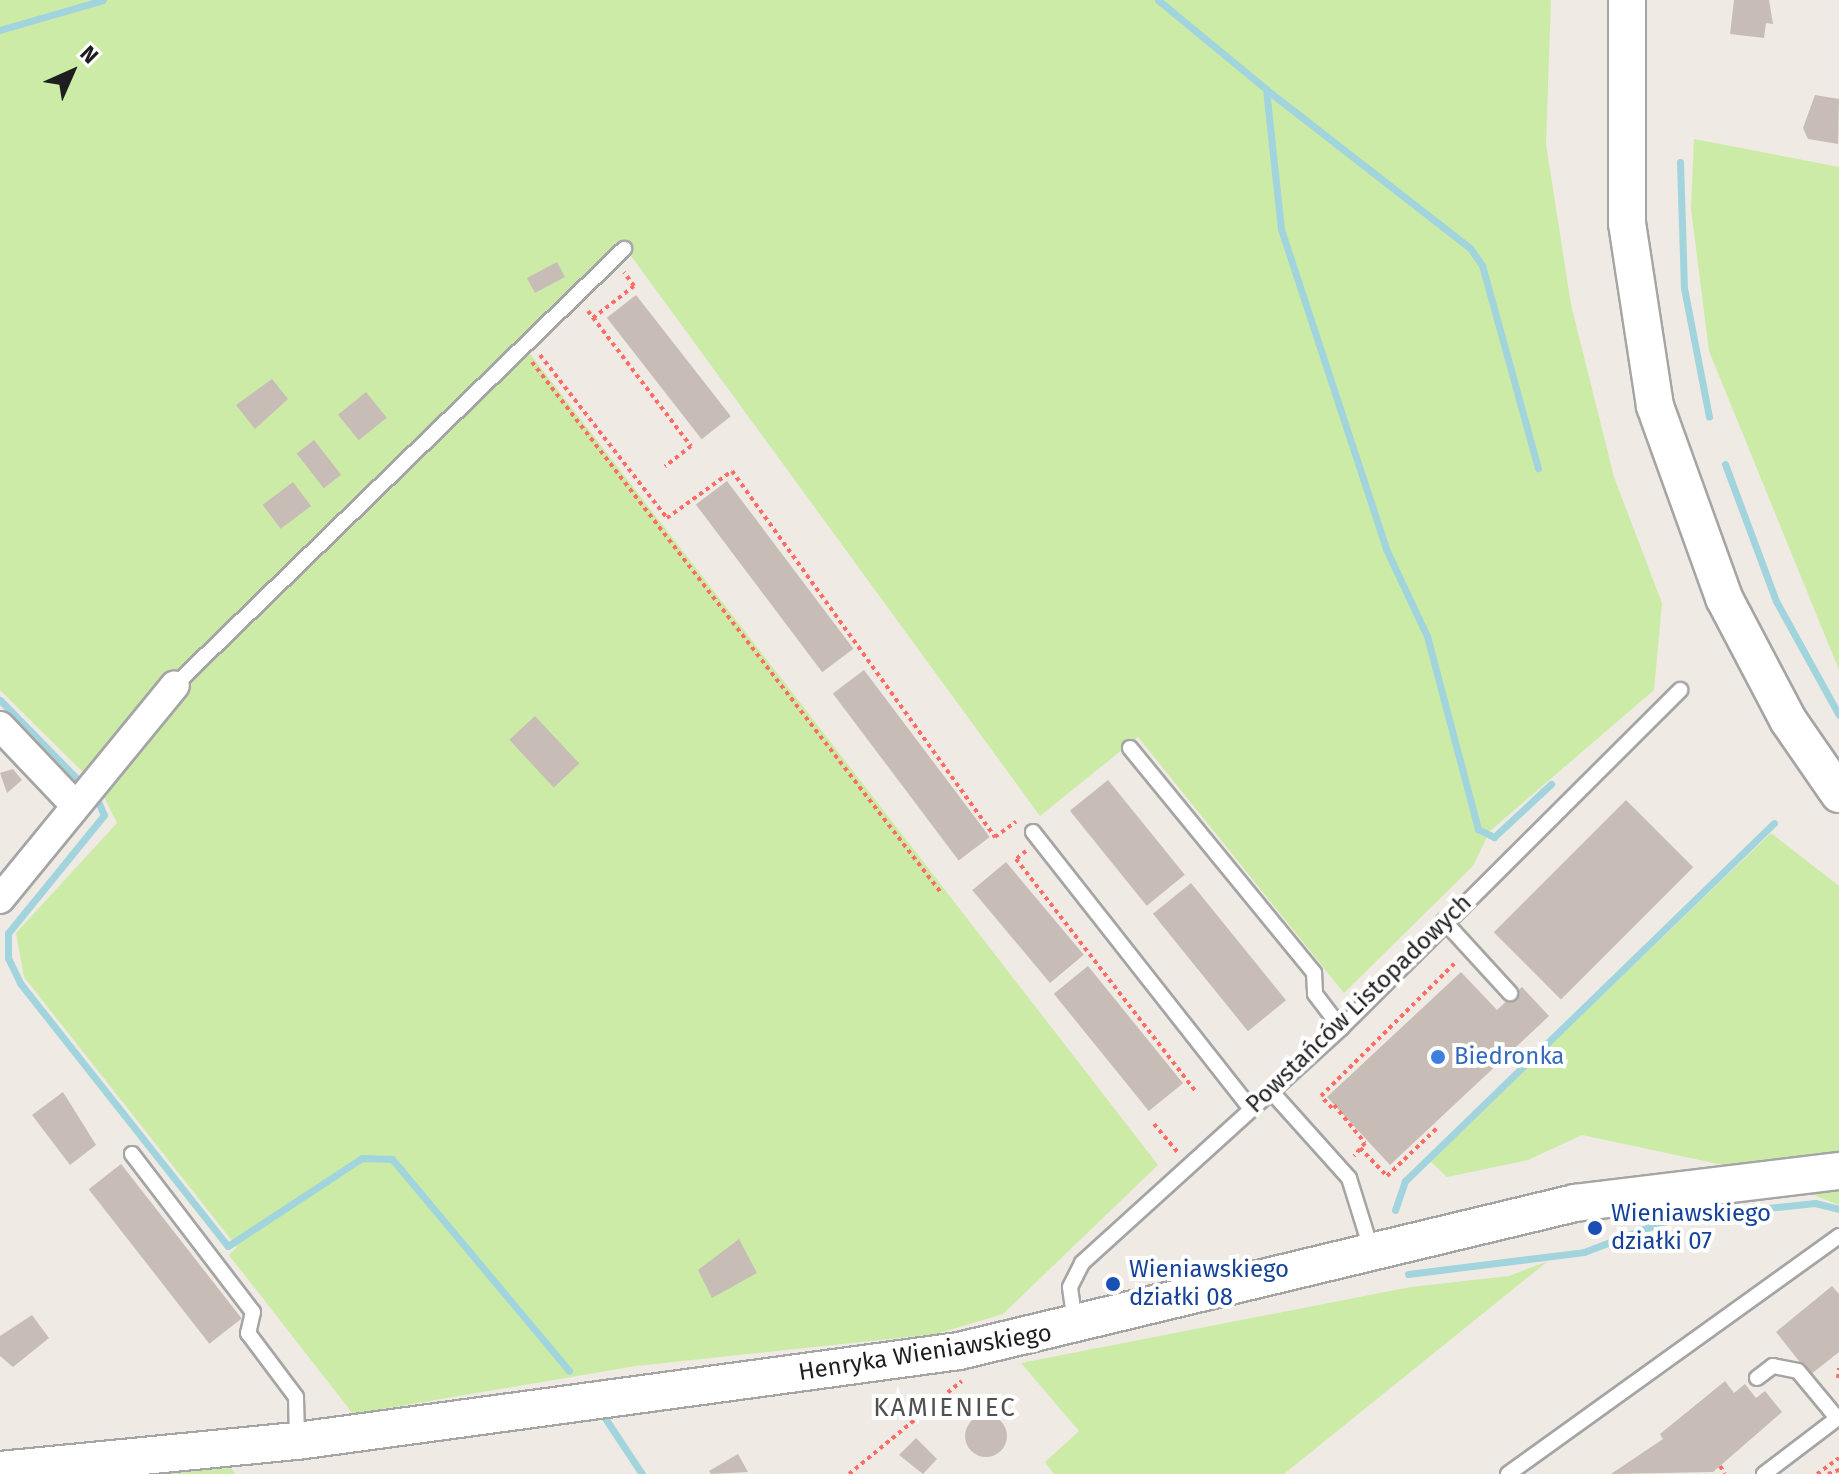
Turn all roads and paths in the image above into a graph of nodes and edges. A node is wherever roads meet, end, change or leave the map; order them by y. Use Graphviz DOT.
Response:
graph roads {
  1 [pos="1627,0"];
  2 [pos="618,254"];
  3 [pos="574,294"];
  4 [pos="593,318"];
  5 [pos="522,341"];
  6 [pos="665,466"];
  7 [pos="175,685"];
  8 [pos="1680,690"];
  9 [pos="0,726"];
  10 [pos="1130,748"];
  11 [pos="1839,794"];
  12 [pos="73,803"];
  13 [pos="1020,819"];
  14 [pos="1036,836"];
  15 [pos="942,894"];
  16 [pos="0,899"];
  17 [pos="1444,921"];
  18 [pos="1470,949"];
  19 [pos="1510,993"];
  20 [pos="1341,1028"];
  21 [pos="1270,1090"];
  22 [pos="1195,1091"];
  23 [pos="1250,1108"];
  24 [pos="1332,1108"];
  25 [pos="1154,1124"];
  26 [pos="1437,1128"];
  27 [pos="1360,1148"];
  28 [pos="132,1154"];
  29 [pos="1189,1166"];
  30 [pos="1839,1171"];
  31 [pos="1839,1236"];
  32 [pos="1372,1253"];
  33 [pos="1077,1328"];
  34 [pos="959,1351"];
  35 [pos="1839,1368"];
  36 [pos="1757,1378"];
  37 [pos="1839,1378"];
  38 [pos="1838,1418"];
  39 [pos="297,1441"];
  40 [pos="1839,1458"];
  41 [pos="1720,1466"];
  42 [pos="83,1468"];
  43 [pos="0,1470"];
  44 [pos="1839,1470"];
  45 [pos="849,1474"];
  46 [pos="1508,1474"];
  47 [pos="1725,1474"];
  48 [pos="1764,1474"];
  49 [pos="1817,1474"];
  50 [pos="1828,1474"];
  1 -- 11 [label="street"];
  2 -- 3 [label="lane"];
  2 -- 4 [label="path"];
  3 -- 4 [label="path"];
  3 -- 5 [label="lane"];
  4 -- 6 [label="path"];
  5 -- 7 [label="lane"];
  5 -- 13 [label="path"];
  5 -- 15 [label="path"];
  7 -- 12 [label="street"];
  8 -- 17 [label="lane, Powstańców Listopadowych"];
  9 -- 12 [label="street"];
  10 -- 20 [label="lane"];
  12 -- 16 [label="street"];
  14 -- 22 [label="path"];
  14 -- 23 [label="lane"];
  17 -- 18 [label="lane"];
  17 -- 20 [label="lane, Powstańców Listopadowych"];
  18 -- 19 [label="lane"];
  18 -- 24 [label="path"];
  20 -- 21 [label="lane, Powstańców Listopadowych"];
  21 -- 23 [label="lane, Powstańców Listopadowych"];
  21 -- 32 [label="lane"];
  23 -- 29 [label="lane, Powstańców Listopadowych"];
  25 -- 29 [label="path"];
  26 -- 27 [label="path"];
  28 -- 39 [label="lane"];
  29 -- 33 [label="lane, Powstańców Listopadowych"];
  30 -- 32 [label="street, Henryka Wieniawskiego"];
  31 -- 46 [label="lane"];
  32 -- 33 [label="street, Henryka Wieniawskiego"];
  33 -- 34 [label="street, Henryka Wieniawskiego"];
  34 -- 39 [label="street, Henryka Wieniawskiego"];
  34 -- 45 [label="path"];
  35 -- 37 [label="path"];
  36 -- 38 [label="lane"];
  38 -- 48 [label="lane"];
  39 -- 42 [label="street, Henryka Wieniawskiego"];
  40 -- 49 [label="path"];
  41 -- 47 [label="path"];
  42 -- 43 [label="street, Henryka Wieniawskiego"];
  44 -- 50 [label="path"];
}
